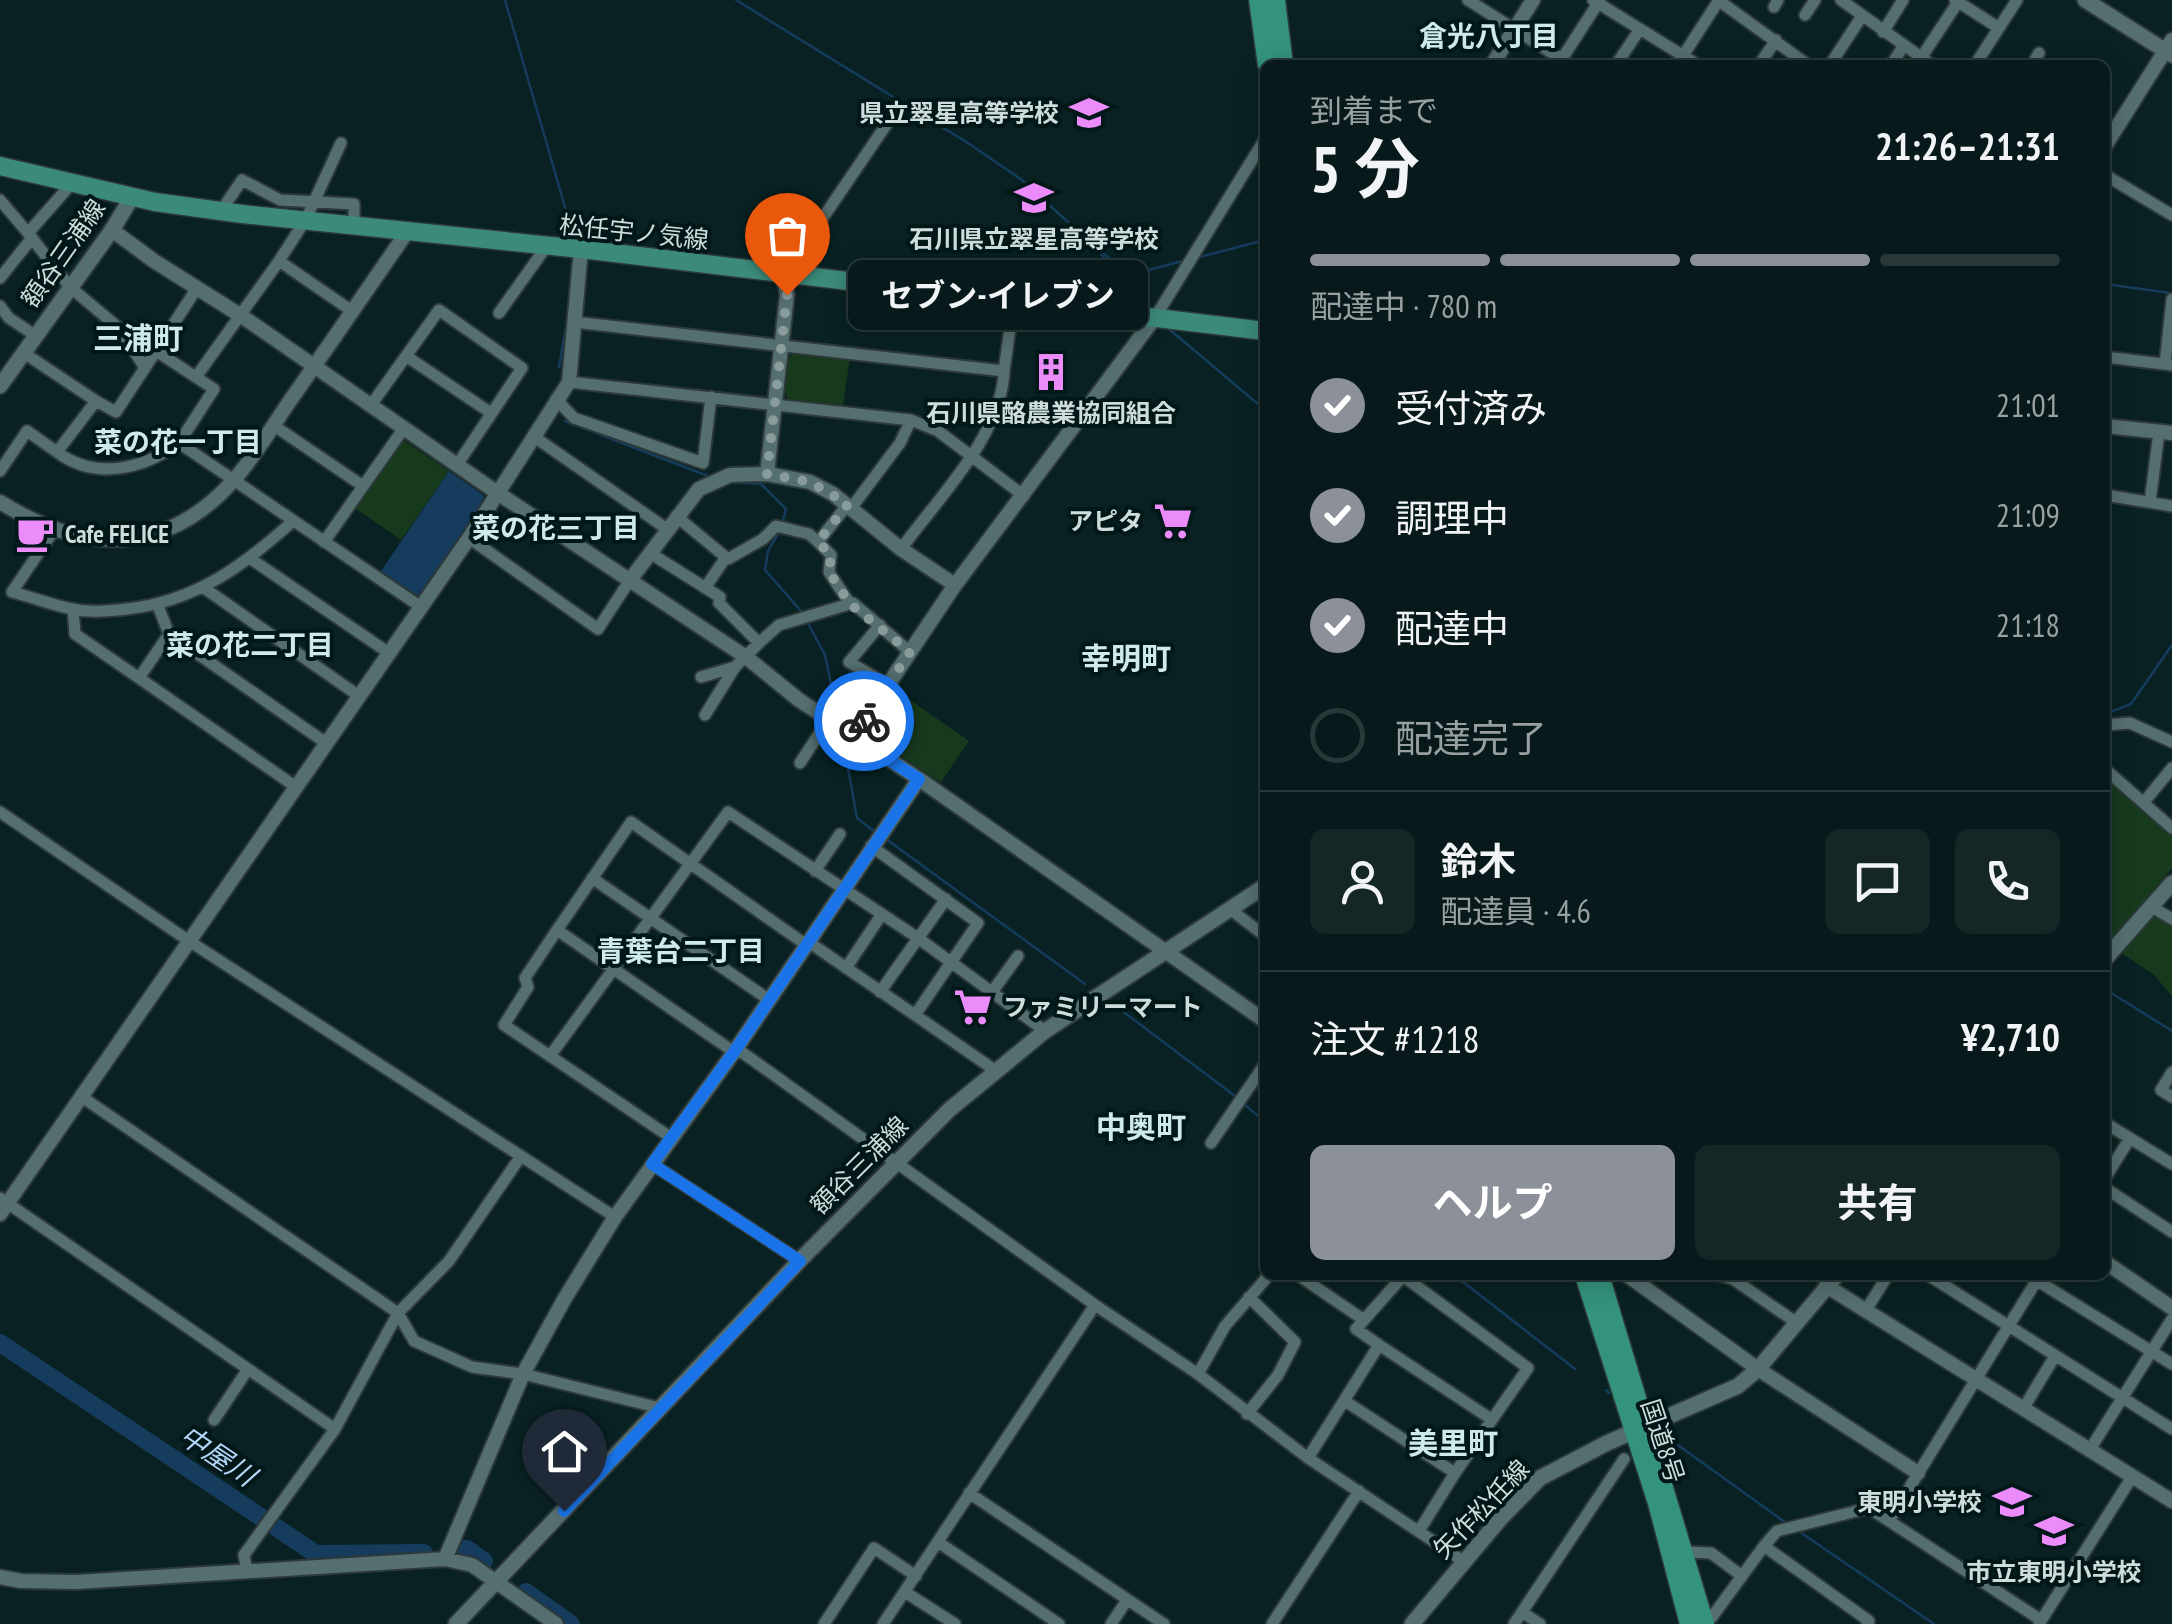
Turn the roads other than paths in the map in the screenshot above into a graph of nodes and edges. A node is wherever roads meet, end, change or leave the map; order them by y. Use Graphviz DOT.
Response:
graph roads {
  1 [pos="1258,0"];
  2 [pos="1276,0"];
  3 [pos="1468,0"];
  4 [pos="1533,0"];
  5 [pos="1718,0"];
  6 [pos="1815,0"];
  7 [pos="1841,0"];
  8 [pos="1903,0"];
  9 [pos="2017,0"];
  10 [pos="2085,0"];
  11 [pos="1597,1"];
  12 [pos="1956,1"];
  13 [pos="1805,15"];
  14 [pos="1862,16"];
  15 [pos="1999,28"];
  16 [pos="1640,29"];
  17 [pos="1515,30"];
  18 [pos="1883,32"];
  19 [pos="1776,40"];
  20 [pos="1903,46"];
  21 [pos="2170,48"];
  22 [pos="2039,53"];
  23 [pos="1265,60"];
  24 [pos="1283,60"];
  25 [pos="1495,60"];
  26 [pos="1563,60"];
  27 [pos="1567,60"];
  28 [pos="1619,60"];
  29 [pos="1680,60"];
  30 [pos="1763,60"];
  31 [pos="1800,60"];
  32 [pos="1833,60"];
  33 [pos="1894,60"];
  34 [pos="1924,60"];
  35 [pos="1928,60"];
  36 [pos="1978,60"];
  37 [pos="2035,60"];
  38 [pos="897,108"];
  39 [pos="2110,138"];
  40 [pos="341,142"];
  41 [pos="1260,147"];
  42 [pos="0,166"];
  43 [pos="2110,178"];
  44 [pos="74,182"];
  45 [pos="132,196"];
  46 [pos="0,200"];
  47 [pos="278,209"];
  48 [pos="221,211"];
  49 [pos="310,211"];
  50 [pos="2172,215"];
  51 [pos="112,230"];
  52 [pos="408,232"];
  53 [pos="30,236"];
  54 [pos="546,247"];
  55 [pos="575,249"];
  56 [pos="278,261"];
  57 [pos="5,262"];
  58 [pos="784,275"];
  59 [pos="0,278"];
  60 [pos="70,287"];
  61 [pos="197,288"];
  62 [pos="2172,298"];
  63 [pos="1014,300"];
  64 [pos="0,306"];
  65 [pos="352,312"];
  66 [pos="499,313"];
  67 [pos="239,315"];
  68 [pos="1156,316"];
  69 [pos="574,322"];
  70 [pos="1260,329"];
  71 [pos="36,336"];
  72 [pos="780,344"];
  73 [pos="156,351"];
  74 [pos="24,353"];
  75 [pos="406,356"];
  76 [pos="2110,358"];
  77 [pos="2168,364"];
  78 [pos="314,366"];
  79 [pos="145,368"];
  80 [pos="1004,371"];
  81 [pos="196,377"];
  82 [pos="568,382"];
  83 [pos="0,386"];
  84 [pos="711,397"];
  85 [pos="556,398"];
  86 [pos="96,401"];
  87 [pos="773,404"];
  88 [pos="371,406"];
  89 [pos="492,414"];
  90 [pos="911,420"];
  91 [pos="273,424"];
  92 [pos="2110,426"];
  93 [pos="404,428"];
  94 [pos="2166,432"];
  95 [pos="533,436"];
  96 [pos="179,443"];
  97 [pos="57,452"];
  98 [pos="970,456"];
  99 [pos="457,465"];
  100 [pos="0,471"];
  101 [pos="767,474"];
  102 [pos="233,481"];
  103 [pos="364,486"];
  104 [pos="499,494"];
  105 [pos="1024,496"];
  106 [pos="2110,496"];
  107 [pos="0,502"];
  108 [pos="2150,502"];
  109 [pos="850,505"];
  110 [pos="2172,506"];
  111 [pos="293,521"];
  112 [pos="672,522"];
  113 [pos="54,530"];
  114 [pos="469,538"];
  115 [pos="324,542"];
  116 [pos="818,542"];
  117 [pos="901,549"];
  118 [pos="650,553"];
  119 [pos="726,557"];
  120 [pos="251,559"];
  121 [pos="630,580"];
  122 [pos="956,585"];
  123 [pos="204,588"];
  124 [pos="705,588"];
  125 [pos="850,604"];
  126 [pos="158,606"];
  127 [pos="420,607"];
  128 [pos="73,610"];
  129 [pos="880,624"];
  130 [pos="168,634"];
  131 [pos="760,644"];
  132 [pos="389,652"];
  133 [pos="910,652"];
  134 [pos="741,662"];
  135 [pos="700,677"];
  136 [pos="139,678"];
  137 [pos="888,686"];
  138 [pos="359,696"];
  139 [pos="704,715"];
  140 [pos="2110,725"];
  141 [pos="841,729"];
  142 [pos="2172,742"];
  143 [pos="326,743"];
  144 [pos="800,763"];
  145 [pos="2172,768"];
  146 [pos="2110,774"];
  147 [pos="919,779"];
  148 [pos="296,788"];
  149 [pos="2144,802"];
  150 [pos="0,812"];
  151 [pos="2172,828"];
  152 [pos="840,834"];
  153 [pos="876,839"];
  154 [pos="692,865"];
  155 [pos="815,872"];
  156 [pos="592,878"];
  157 [pos="2172,883"];
  158 [pos="1260,889"];
  159 [pos="842,890"];
  160 [pos="946,898"];
  161 [pos="2152,906"];
  162 [pos="1230,909"];
  163 [pos="882,914"];
  164 [pos="652,919"];
  165 [pos="2172,919"];
  166 [pos="557,930"];
  167 [pos="1260,932"];
  168 [pos="918,938"];
  169 [pos="189,941"];
  170 [pos="805,944"];
  171 [pos="1162,952"];
  172 [pos="2110,953"];
  173 [pos="1018,956"];
  174 [pos="951,962"];
  175 [pos="846,968"];
  176 [pos="616,970"];
  177 [pos="880,992"];
  178 [pos="992,992"];
  179 [pos="768,999"];
  180 [pos="916,1015"];
  181 [pos="1260,1018"];
  182 [pos="1045,1031"];
  183 [pos="734,1052"];
  184 [pos="550,1056"];
  185 [pos="996,1071"];
  186 [pos="1260,1071"];
  187 [pos="2172,1072"];
  188 [pos="82,1097"];
  189 [pos="2172,1097"];
  190 [pos="2110,1125"];
  191 [pos="670,1136"];
  192 [pos="2130,1138"];
  193 [pos="1211,1143"];
  194 [pos="522,1156"];
  195 [pos="894,1163"];
  196 [pos="652,1164"];
  197 [pos="2172,1164"];
  198 [pos="2110,1170"];
  199 [pos="2110,1191"];
  200 [pos="2,1205"];
  201 [pos="615,1217"];
  202 [pos="2172,1232"];
  203 [pos="800,1261"];
  204 [pos="2110,1265"];
  205 [pos="1264,1280"];
  206 [pos="1305,1280"];
  207 [pos="1399,1280"];
  208 [pos="1407,1280"];
  209 [pos="1586,1280"];
  210 [pos="1601,1280"];
  211 [pos="1634,1280"];
  212 [pos="1734,1280"];
  213 [pos="1829,1280"];
  214 [pos="1885,1280"];
  215 [pos="1936,1280"];
  216 [pos="2033,1280"];
  217 [pos="2040,1280"];
  218 [pos="1249,1297"];
  219 [pos="1096,1305"];
  220 [pos="2172,1308"];
  221 [pos="1866,1310"];
  222 [pos="398,1313"];
  223 [pos="1364,1320"];
  224 [pos="2172,1320"];
  225 [pos="1796,1323"];
  226 [pos="2009,1327"];
  227 [pos="1379,1345"];
  228 [pos="2152,1352"];
  229 [pos="2056,1356"];
  230 [pos="2172,1364"];
  231 [pos="248,1369"];
  232 [pos="1758,1369"];
  233 [pos="524,1374"];
  234 [pos="1198,1374"];
  235 [pos="1978,1379"];
  236 [pos="2122,1398"];
  237 [pos="1345,1401"];
  238 [pos="660,1408"];
  239 [pos="2024,1409"];
  240 [pos="1247,1414"];
  241 [pos="214,1420"];
  242 [pos="1491,1420"];
  243 [pos="2172,1429"];
  244 [pos="335,1430"];
  245 [pos="1640,1430"];
  246 [pos="2089,1450"];
  247 [pos="1308,1458"];
  248 [pos="1624,1459"];
  249 [pos="1455,1473"];
  250 [pos="1918,1473"];
  251 [pos="2132,1477"];
  252 [pos="1359,1491"];
  253 [pos="969,1494"];
  254 [pos="2172,1501"];
  255 [pos="1889,1521"];
  256 [pos="1420,1532"];
  257 [pos="938,1542"];
  258 [pos="1764,1546"];
  259 [pos="1685,1552"];
  260 [pos="445,1559"];
  261 [pos="1464,1561"];
  262 [pos="247,1571"];
  263 [pos="916,1576"];
  264 [pos="1742,1576"];
  265 [pos="0,1577"];
  266 [pos="496,1583"];
  267 [pos="905,1592"];
  268 [pos="1127,1600"];
  269 [pos="1522,1612"];
  270 [pos="1709,1620"];
  271 [pos="2040,1622"];
  272 [pos="456,1624"];
  273 [pos="556,1624"];
  274 [pos="824,1624"];
  275 [pos="883,1624"];
  276 [pos="955,1624"];
  277 [pos="1059,1624"];
  278 [pos="1111,1624"];
  279 [pos="1164,1624"];
  280 [pos="1272,1624"];
  281 [pos="1412,1624"];
  282 [pos="1514,1624"];
  283 [pos="1540,1624"];
  284 [pos="1690,1624"];
  285 [pos="1868,1624"];
  1 -- 23 [label="highway"];
  2 -- 24 [label="highway"];
  3 -- 17 [label="street"];
  4 -- 17 [label="street"];
  5 -- 19 [label="street"];
  5 -- 29 [label="street"];
  6 -- 13 [label="street"];
  7 -- 14 [label="street"];
  8 -- 18 [label="street"];
  9 -- 15 [label="street"];
  10 -- 21 [label="main road"];
  11 -- 16 [label="street"];
  11 -- 27 [label="street"];
  12 -- 15 [label="street"];
  12 -- 35 [label="street"];
  14 -- 18 [label="street"];
  14 -- 32 [label="street"];
  15 -- 36 [label="street"];
  16 -- 28 [label="street"];
  16 -- 29 [label="street"];
  17 -- 25 [label="street"];
  17 -- 26 [label="street"];
  18 -- 20 [label="street"];
  19 -- 30 [label="street"];
  19 -- 31 [label="street"];
  20 -- 33 [label="street"];
  20 -- 34 [label="street"];
  21 -- 39 [label="street"];
  22 -- 37 [label="street"];
  38 -- 58 [label="street"];
  40 -- 49 [label="street"];
  41 -- 68 [label="street"];
  42 -- 44 [label="main road, 松任宇ノ気線"];
  43 -- 50 [label="street"];
  44 -- 45 [label="main road, 松任宇ノ気線"];
  44 -- 53 [label="street"];
  45 -- 48 [label="main road, 松任宇ノ気線"];
  45 -- 51 [label="main road, 額谷三浦線"];
  46 -- 53 [label="street"];
  47 -- 48 [label="main road, 松任宇ノ気線"];
  47 -- 48 [label="street"];
  47 -- 49 [label="main road, 松任宇ノ気線"];
  49 -- 52 [label="main road, 松任宇ノ気線"];
  49 -- 56 [label="street"];
  51 -- 60 [label="main road, 額谷三浦線"];
  51 -- 61 [label="street"];
  52 -- 54 [label="main road, 松任宇ノ気線"];
  52 -- 65 [label="street"];
  53 -- 57 [label="street"];
  53 -- 60 [label="street"];
  54 -- 55 [label="main road, 松任宇ノ気線"];
  54 -- 66 [label="street"];
  55 -- 58 [label="main road, 松任宇ノ気線"];
  55 -- 69 [label="street"];
  56 -- 65 [label="street"];
  56 -- 67 [label="street"];
  57 -- 59 [label="street"];
  58 -- 63 [label="main road, 松任宇ノ気線"];
  58 -- 72 [label="street"];
  60 -- 71 [label="main road, 額谷三浦線"];
  60 -- 79 [label="street"];
  61 -- 67 [label="street"];
  61 -- 73 [label="street"];
  62 -- 77 [label="street"];
  63 -- 68 [label="main road, 松任宇ノ気線"];
  63 -- 80 [label="street"];
  64 -- 71 [label="street"];
  65 -- 78 [label="street"];
  67 -- 78 [label="street"];
  67 -- 81 [label="street"];
  68 -- 70 [label="main road, 松任宇ノ気線"];
  68 -- 105 [label="street"];
  69 -- 72 [label="street"];
  69 -- 82 [label="street"];
  71 -- 74 [label="main road, 額谷三浦線"];
  72 -- 80 [label="street"];
  72 -- 87 [label="street"];
  73 -- 79 [label="street"];
  73 -- 81 [label="street"];
  74 -- 83 [label="main road, 額谷三浦線"];
  74 -- 86 [label="street"];
  75 -- 88 [label="street"];
  75 -- 89 [label="street"];
  75 -- 89 [label="street"];
  76 -- 77 [label="street"];
  78 -- 88 [label="street"];
  78 -- 91 [label="street"];
  79 -- 86 [label="street"];
  80 -- 98 [label="street"];
  81 -- 96 [label="street"];
  82 -- 84 [label="street"];
  82 -- 85 [label="street"];
  84 -- 85 [label="street"];
  84 -- 87 [label="street"];
  85 -- 95 [label="street"];
  86 -- 97 [label="street"];
  87 -- 90 [label="street"];
  87 -- 101 [label="street"];
  88 -- 93 [label="street"];
  89 -- 99 [label="street"];
  90 -- 98 [label="street"];
  90 -- 109 [label="street"];
  91 -- 102 [label="street"];
  91 -- 103 [label="street"];
  92 -- 94 [label="street"];
  93 -- 99 [label="street"];
  93 -- 103 [label="street"];
  94 -- 108 [label="street"];
  95 -- 104 [label="street"];
  95 -- 112 [label="street"];
  96 -- 97 [label="street"];
  96 -- 102 [label="street"];
  97 -- 100 [label="street"];
  98 -- 105 [label="street"];
  98 -- 117 [label="street"];
  99 -- 104 [label="street"];
  101 -- 109 [label="street"];
  101 -- 112 [label="street"];
  102 -- 111 [label="street"];
  102 -- 113 [label="street"];
  103 -- 115 [label="street"];
  104 -- 114 [label="street"];
  104 -- 121 [label="street"];
  105 -- 122 [label="street"];
  106 -- 108 [label="street"];
  107 -- 113 [label="street"];
  108 -- 110 [label="street"];
  109 -- 116 [label="street"];
  109 -- 117 [label="street"];
  111 -- 115 [label="street"];
  111 -- 120 [label="street"];
  112 -- 118 [label="street"];
  112 -- 119 [label="street"];
  113 -- 128 [label="street"];
  114 -- 121 [label="street"];
  114 -- 127 [label="street"];
  115 -- 127 [label="street"];
  116 -- 119 [label="street"];
  116 -- 125 [label="street"];
  117 -- 122 [label="street"];
  118 -- 121 [label="street"];
  118 -- 124 [label="street"];
  119 -- 124 [label="street"];
  120 -- 123 [label="street"];
  120 -- 132 [label="street"];
  121 -- 134 [label="street"];
  122 -- 133 [label="street"];
  123 -- 126 [label="street"];
  123 -- 138 [label="street"];
  124 -- 131 [label="street"];
  125 -- 129 [label="street"];
  125 -- 131 [label="street"];
  126 -- 128 [label="street"];
  126 -- 130 [label="street"];
  127 -- 132 [label="street"];
  128 -- 136 [label="street"];
  129 -- 133 [label="street"];
  129 -- 137 [label="street"];
  130 -- 136 [label="street"];
  130 -- 143 [label="street"];
  131 -- 134 [label="street"];
  132 -- 138 [label="street"];
  133 -- 137 [label="street"];
  134 -- 135 [label="street"];
  134 -- 139 [label="street"];
  134 -- 141 [label="street"];
  136 -- 148 [label="street"];
  137 -- 141 [label="street"];
  138 -- 143 [label="street"];
  140 -- 142 [label="street"];
  141 -- 144 [label="street"];
  141 -- 147 [label="street"];
  143 -- 148 [label="street"];
  145 -- 149 [label="street"];
  146 -- 149 [label="street"];
  147 -- 153 [label="street"];
  147 -- 171 [label="street"];
  148 -- 169 [label="street"];
  149 -- 151 [label="street"];
  150 -- 169 [label="street"];
  152 -- 155 [label="street"];
  153 -- 159 [label="street"];
  153 -- 160 [label="street"];
  154 -- 155 [label="street"];
  154 -- 156 [label="street"];
  154 -- 164 [label="street"];
  154 -- 170 [label="street"];
  155 -- 159 [label="street"];
  156 -- 164 [label="street"];
  156 -- 166 [label="street"];
  157 -- 161 [label="main road"];
  158 -- 162 [label="main road, 額谷三浦線"];
  159 -- 163 [label="street"];
  159 -- 170 [label="street"];
  160 -- 168 [label="street"];
  160 -- 174 [label="street"];
  161 -- 165 [label="street"];
  161 -- 172 [label="main road"];
  162 -- 167 [label="street"];
  162 -- 171 [label="main road, 額谷三浦線"];
  163 -- 168 [label="street"];
  163 -- 175 [label="street"];
  164 -- 176 [label="street"];
  164 -- 179 [label="street"];
  166 -- 176 [label="street"];
  166 -- 184 [label="street"];
  168 -- 174 [label="street"];
  168 -- 177 [label="street"];
  169 -- 188 [label="street"];
  169 -- 194 [label="street"];
  170 -- 175 [label="street"];
  170 -- 179 [label="street"];
  171 -- 181 [label="street"];
  171 -- 182 [label="main road, 額谷三浦線"];
  173 -- 178 [label="street"];
  174 -- 178 [label="street"];
  174 -- 180 [label="street"];
  175 -- 177 [label="street"];
  176 -- 183 [label="street"];
  176 -- 184 [label="street"];
  177 -- 180 [label="street"];
  178 -- 182 [label="street"];
  179 -- 183 [label="street"];
  180 -- 185 [label="street"];
  182 -- 185 [label="main road, 額谷三浦線"];
  183 -- 191 [label="street"];
  183 -- 195 [label="street"];
  184 -- 191 [label="street"];
  185 -- 195 [label="main road, 額谷三浦線"];
  186 -- 193 [label="street"];
  187 -- 189 [label="street"];
  188 -- 200 [label="street"];
  188 -- 222 [label="street"];
  190 -- 192 [label="street"];
  191 -- 196 [label="street"];
  192 -- 197 [label="street"];
  192 -- 198 [label="street"];
  194 -- 201 [label="street"];
  194 -- 222 [label="street"];
  195 -- 203 [label="main road, 額谷三浦線"];
  195 -- 219 [label="street"];
  196 -- 201 [label="street"];
  196 -- 203 [label="street"];
  199 -- 202 [label="street"];
  200 -- 231 [label="street"];
  201 -- 233 [label="street"];
  203 -- 238 [label="main road, 額谷三浦線"];
  204 -- 220 [label="street"];
  205 -- 218 [label="street"];
  206 -- 223 [label="street"];
  207 -- 223 [label="street"];
  208 -- 242 [label="street"];
  209 -- 245 [label="highway, 国道8号"];
  210 -- 245 [label="highway, 国道8号"];
  211 -- 232 [label="street"];
  212 -- 225 [label="street"];
  213 -- 221 [label="street"];
  213 -- 225 [label="main road, 矢作松任線"];
  214 -- 221 [label="street"];
  215 -- 226 [label="street"];
  216 -- 226 [label="street"];
  217 -- 228 [label="street"];
  218 -- 234 [label="street"];
  218 -- 240 [label="street"];
  219 -- 234 [label="street"];
  219 -- 253 [label="street"];
  221 -- 235 [label="street"];
  222 -- 233 [label="street"];
  222 -- 244 [label="street"];
  223 -- 227 [label="street"];
  224 -- 228 [label="street"];
  225 -- 232 [label="main road, 矢作松任線"];
  226 -- 229 [label="street"];
  226 -- 235 [label="street"];
  227 -- 237 [label="street"];
  227 -- 242 [label="street"];
  228 -- 230 [label="street"];
  228 -- 236 [label="street"];
  229 -- 236 [label="street"];
  229 -- 239 [label="street"];
  231 -- 241 [label="street"];
  231 -- 244 [label="street"];
  232 -- 245 [label="main road, 矢作松任線"];
  232 -- 250 [label="street"];
  233 -- 238 [label="street"];
  233 -- 260 [label="street"];
  234 -- 240 [label="street"];
  235 -- 239 [label="street"];
  235 -- 250 [label="street"];
  236 -- 243 [label="street"];
  236 -- 246 [label="street"];
  237 -- 247 [label="street"];
  237 -- 249 [label="street"];
  238 -- 266 [label="main road, 額谷三浦線"];
  239 -- 246 [label="street"];
  240 -- 247 [label="street"];
  242 -- 249 [label="street"];
  244 -- 262 [label="street"];
  245 -- 259 [label="highway, 国道8号"];
  245 -- 261 [label="main road, 矢作松任線"];
  245 -- 284 [label="highway, 国道8号"];
  246 -- 251 [label="street"];
  247 -- 252 [label="street"];
  248 -- 269 [label="street"];
  249 -- 256 [label="street"];
  250 -- 255 [label="street"];
  251 -- 254 [label="street"];
  251 -- 271 [label="street"];
  252 -- 256 [label="street"];
  252 -- 280 [label="street"];
  253 -- 257 [label="street"];
  253 -- 268 [label="street"];
  255 -- 258 [label="street"];
  255 -- 271 [label="street"];
  256 -- 261 [label="street"];
  257 -- 263 [label="street"];
  257 -- 277 [label="street"];
  258 -- 264 [label="street"];
  258 -- 285 [label="street"];
  259 -- 264 [label="street"];
  259 -- 270 [label="highway, 国道8号"];
  260 -- 262 [label="street"];
  260 -- 266 [label="street"];
  261 -- 281 [label="main road, 矢作松任線"];
  262 -- 265 [label="street"];
  263 -- 267 [label="street"];
  263 -- 274 [label="street"];
  264 -- 270 [label="street"];
  266 -- 272 [label="main road, 額谷三浦線"];
  266 -- 273 [label="street"];
  267 -- 275 [label="street"];
  267 -- 276 [label="street"];
  268 -- 278 [label="street"];
  268 -- 279 [label="street"];
  269 -- 282 [label="street"];
  269 -- 283 [label="street"];
}
